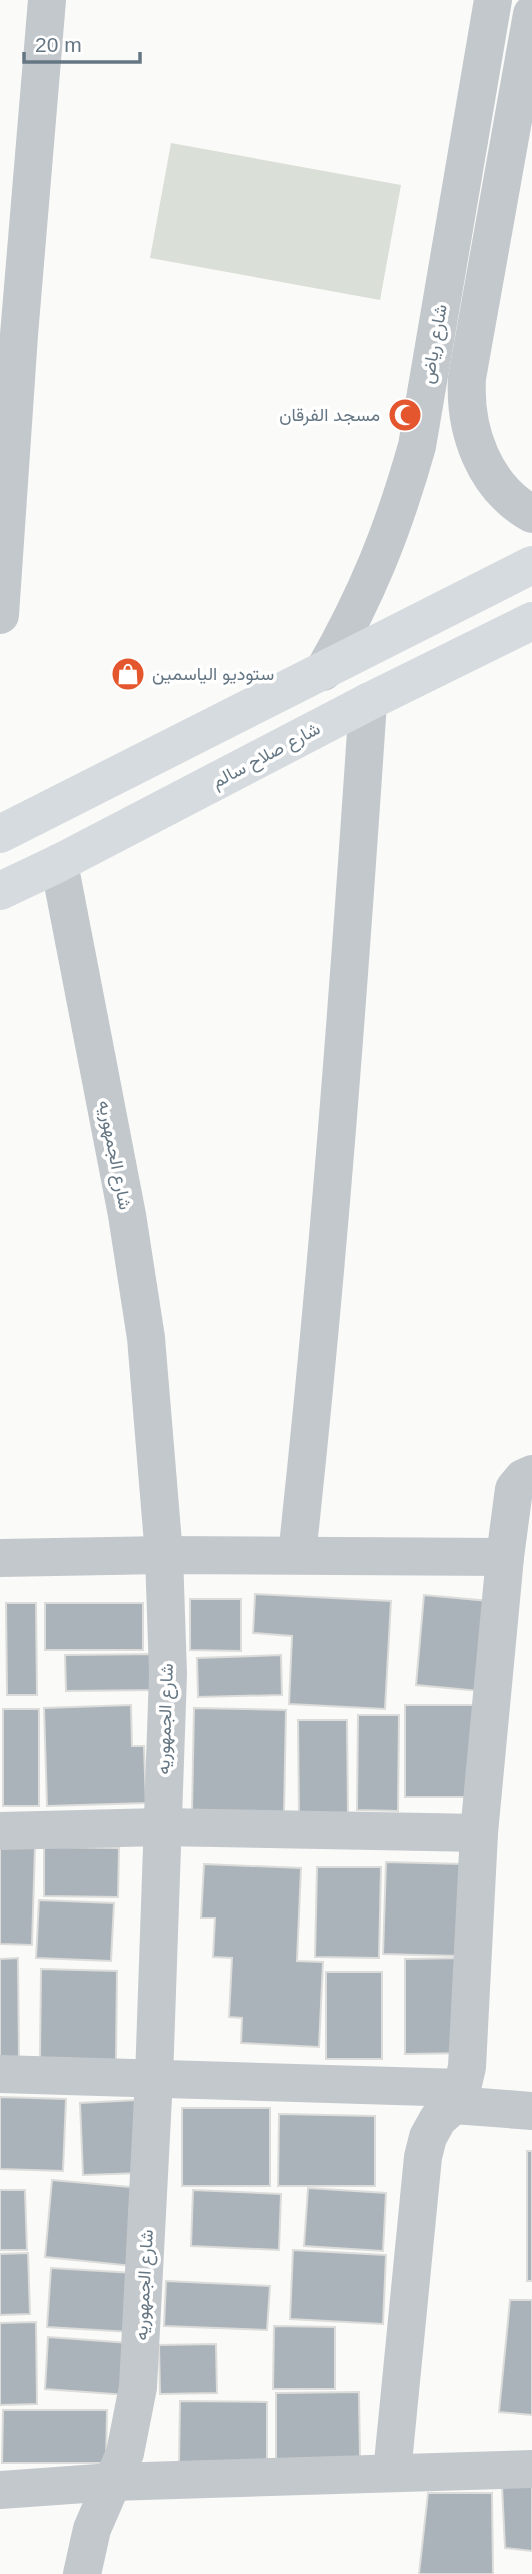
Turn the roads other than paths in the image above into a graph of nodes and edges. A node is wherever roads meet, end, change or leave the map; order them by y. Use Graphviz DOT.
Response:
graph roads {
  1 [pos="47,0"];
  2 [pos="494,0"];
  3 [pos="532,14"];
  4 [pos="462,177"];
  5 [pos="501,186"];
  6 [pos="532,514"];
  7 [pos="532,565"];
  8 [pos="0,615"];
  9 [pos="532,621"];
  10 [pos="323,672"];
  11 [pos="368,702"];
  12 [pos="0,834"];
  13 [pos="59,863"];
  14 [pos="0,891"];
  15 [pos="532,1474"];
  16 [pos="164,1555"];
  17 [pos="297,1555"];
  18 [pos="505,1557"];
  19 [pos="0,1558"];
  20 [pos="161,1828"];
  21 [pos="0,1830"];
  22 [pos="478,1833"];
  23 [pos="0,2074"];
  24 [pos="154,2078"];
  25 [pos="458,2096"];
  26 [pos="532,2111"];
  27 [pos="532,2469"];
  28 [pos="392,2473"];
  29 [pos="112,2482"];
  30 [pos="0,2490"];
  31 [pos="82,2574"];
  1 -- 8 [label="street"];
  2 -- 4 [label="street, شارع رياض"];
  3 -- 5 [label="street"];
  4 -- 5 [label="street"];
  4 -- 10 [label="street, شارع رياض"];
  5 -- 6 [label="street"];
  7 -- 10 [label="main road"];
  9 -- 11 [label="main road, شارع صلاح سالم"];
  10 -- 12 [label="main road"];
  11 -- 13 [label="main road, شارع صلاح سالم"];
  11 -- 17 [label="street"];
  13 -- 14 [label="main road, شارع صلاح سالم"];
  13 -- 16 [label="street, شارع الجمهوريه"];
  15 -- 18 [label="street"];
  16 -- 17 [label="street"];
  16 -- 19 [label="street"];
  16 -- 20 [label="street, شارع الجمهوريه"];
  17 -- 18 [label="street"];
  18 -- 22 [label="street"];
  20 -- 21 [label="street"];
  20 -- 22 [label="street"];
  20 -- 24 [label="street, شارع الجمهوريه"];
  22 -- 25 [label="street"];
  23 -- 24 [label="street"];
  24 -- 25 [label="street"];
  24 -- 29 [label="street, شارع الجمهوريه"];
  25 -- 26 [label="street"];
  25 -- 28 [label="street"];
  27 -- 28 [label="street"];
  28 -- 29 [label="street"];
  29 -- 30 [label="street"];
  29 -- 31 [label="street, شارع الجمهوريه"];
}
